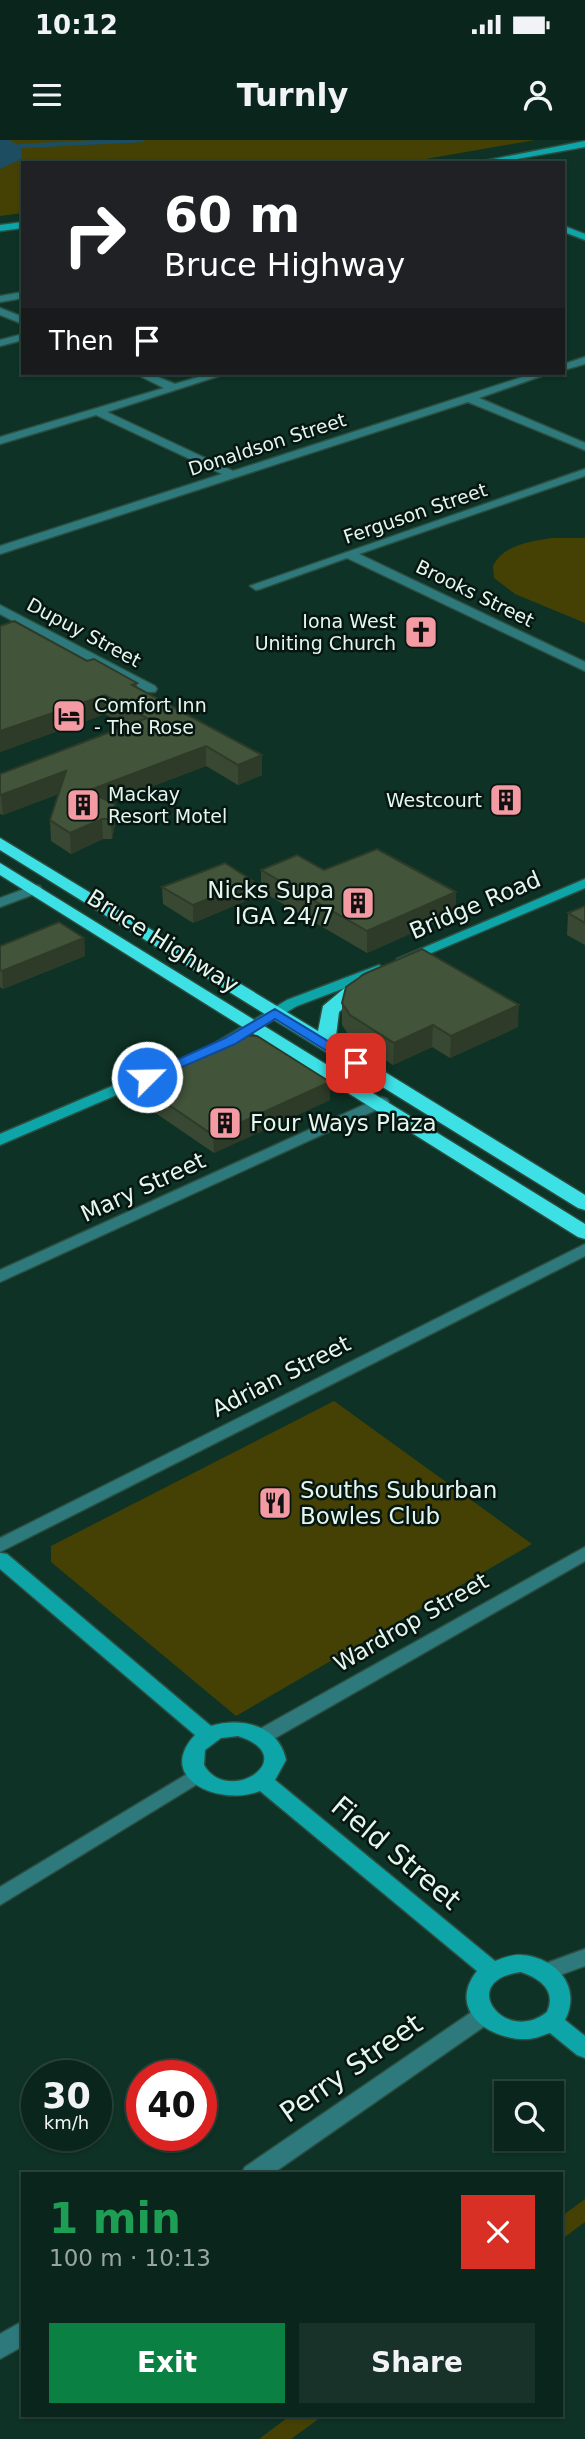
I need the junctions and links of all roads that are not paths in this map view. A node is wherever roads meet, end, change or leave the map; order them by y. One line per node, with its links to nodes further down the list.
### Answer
1 (585, 144): 2 (street)
2 (488, 161)
3 (21, 225): 4 (street)
4 (0, 228)
5 (565, 229): 6 (street)
6 (585, 237)
7 (21, 296): 8 (street)
8 (0, 299)
9 (0, 311): 10 (street)
10 (21, 320)
11 (21, 338): 12 (street)
12 (0, 343)
13 (585, 360): 14 (street)
14 (565, 367)
15 (144, 375): 18 (street)
16 (216, 375): 18 (street)
17 (538, 375): 19 (street, Donaldson Street)
18 (174, 388): 20 (street)
19 (467, 397): 22 (street); 24 (street, Donaldson Street)
20 (97, 412): 21 (street); 24 (street)
21 (0, 441)
22 (585, 447)
23 (585, 472): 26 (street, Ferguson Street)
24 (231, 474): 25 (street, Donaldson Street)
25 (0, 550)
26 (348, 554): 27 (street, Ferguson Street); 29 (street, Brooks Street)
27 (256, 586)
28 (0, 609): 30 (street, Dupuy Street)
29 (585, 667)
30 (150, 689)
31 (0, 843): 37 (highway, Bruce Highway)
32 (0, 868): 34 (highway, Bruce Highway)
33 (585, 883): 36 (street, Bridge Road)
34 (35, 889): 35 (street); 38 (highway, Bruce Highway)
35 (0, 903)
36 (371, 973): 37 (street, Bridge Road); 40 (highway)
37 (275, 1013): 38 (street, Bridge Road); 40 (highway, Bruce Highway)
38 (254, 1027): 39 (street, Bridge Road); 42 (highway, Bruce Highway)
39 (208, 1050)
40 (334, 1050): 44 (highway, Bruce Highway)
41 (171, 1066): 43 (street)
42 (381, 1102): 45 (highway, Bruce Highway); 47 (street, Mary Street)
43 (0, 1140)
44 (585, 1203)
45 (585, 1233)
46 (585, 1249): 48 (street, Adrian Street)
47 (0, 1277)
48 (0, 1546)
49 (585, 1553): 52 (street, Wardrop Street)
50 (0, 1559): 51 (street)
51 (208, 1735): 52 (street); 53 (street)
52 (263, 1736): 54 (street)
53 (197, 1775): 54 (street); 55 (street)
54 (263, 1782): 57 (street, Field Street)
55 (0, 1897)
56 (585, 1957): 58 (street)
57 (491, 1970): 58 (street); 59 (street)
58 (549, 1971): 60 (street)
59 (484, 2015): 60 (street); 62 (street, Perry Street)
60 (552, 2022): 61 (street)
61 (585, 2049)
62 (256, 2172)
63 (21, 2333): 64 (street)
64 (0, 2348)

